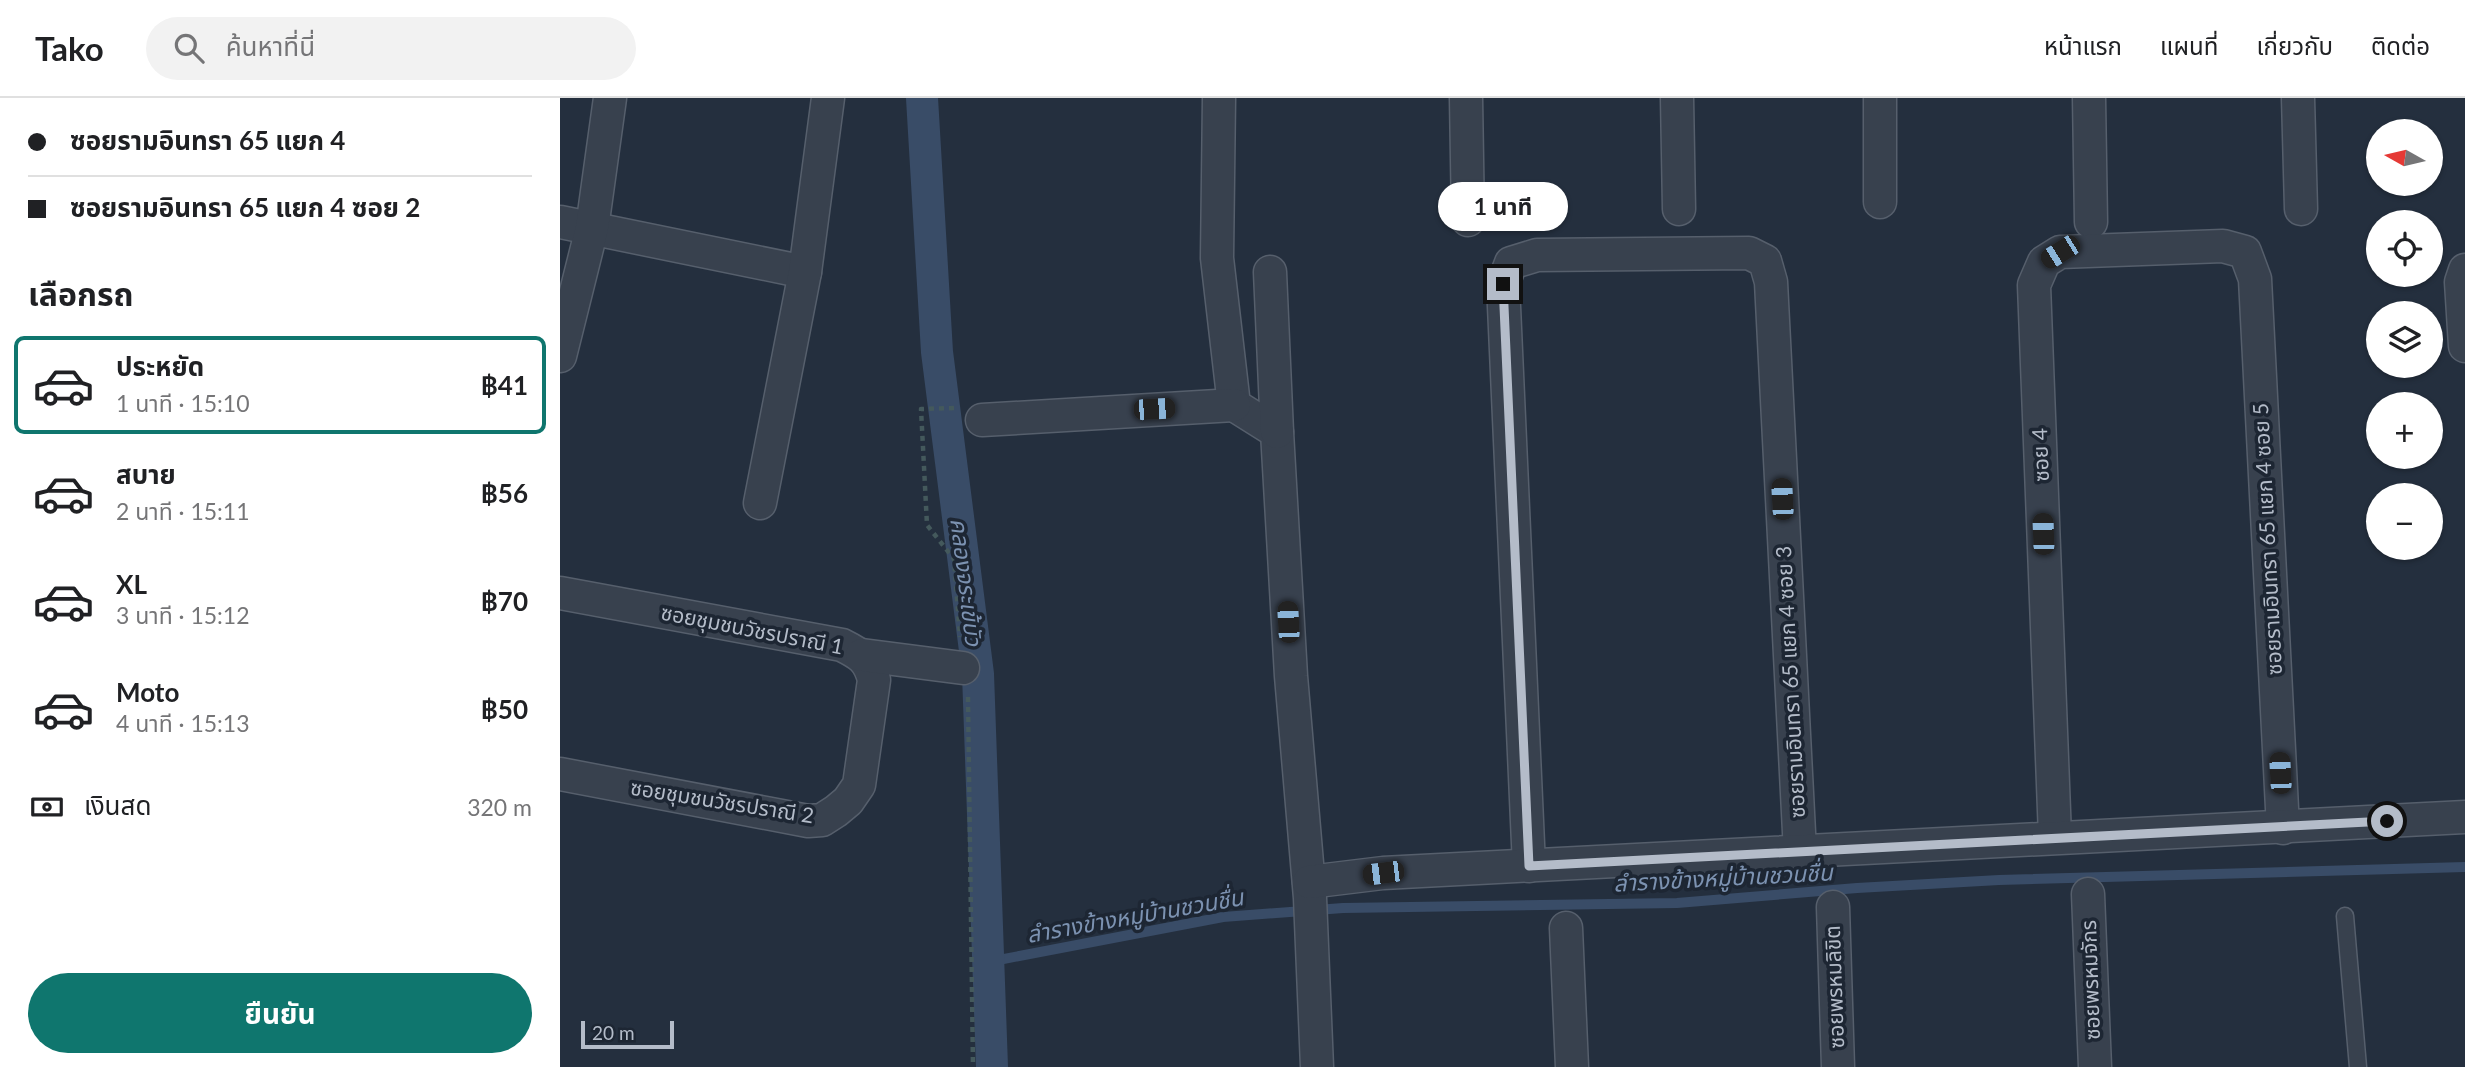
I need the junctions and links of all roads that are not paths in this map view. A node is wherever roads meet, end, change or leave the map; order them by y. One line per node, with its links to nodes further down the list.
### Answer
1 (610, 98): 15 (street)
2 (828, 98): 18 (street)
3 (1219, 98): 22 (street)
4 (1466, 98): 12 (street)
5 (1676, 98): 10 (street)
6 (1880, 98): 9 (street)
7 (2090, 98): 14 (street)
8 (2298, 98): 11 (street)
9 (1880, 202)
10 (1679, 209)
11 (2301, 209)
12 (1468, 220)
13 (560, 222): 15 (street)
14 (2091, 222)
15 (592, 228): 18 (street); 21 (street)
16 (2245, 252): 32 (street, ซอยรามอินทรา 65 แยก 4 ซอย 5); 33 (street, ซอย 4)
17 (2465, 270): 20 (street)
18 (805, 272): 25 (street)
19 (1270, 272): 24 (street)
20 (2465, 346)
21 (560, 356)
22 (1234, 404): 23 (street); 24 (street)
23 (972, 414)
24 (1277, 432): 36 (street)
25 (760, 503)
26 (560, 593): 27 (street, ซอยชุมชนวัชรปราณี 1)
27 (862, 655): 28 (street); 29 (street, ซอยชุมชนวัชรปราณี 1)
28 (963, 668)
29 (866, 732): 30 (street, ซอยชุมชนวัชรปราณี 2)
30 (560, 774)
31 (2465, 817): 32 (street)
32 (2283, 828): 33 (street)
33 (2055, 838): 34 (street)
34 (1800, 852): 35 (street); 35 (street, ซอยรามอินทรา 65 แยก 4 ซอย 3)
35 (1529, 866): 36 (street)
36 (1310, 890): 41 (street)
37 (2088, 894): 44 (street, ซอยพรหมจักร)
38 (1833, 907): 43 (street, ซอยพรหมลิขิต)
39 (2345, 916): 45 (lane)
40 (1566, 928): 42 (street)
41 (1317, 1067)
42 (1572, 1067)
43 (1838, 1067)
44 (2095, 1067)
45 (2358, 1067)

